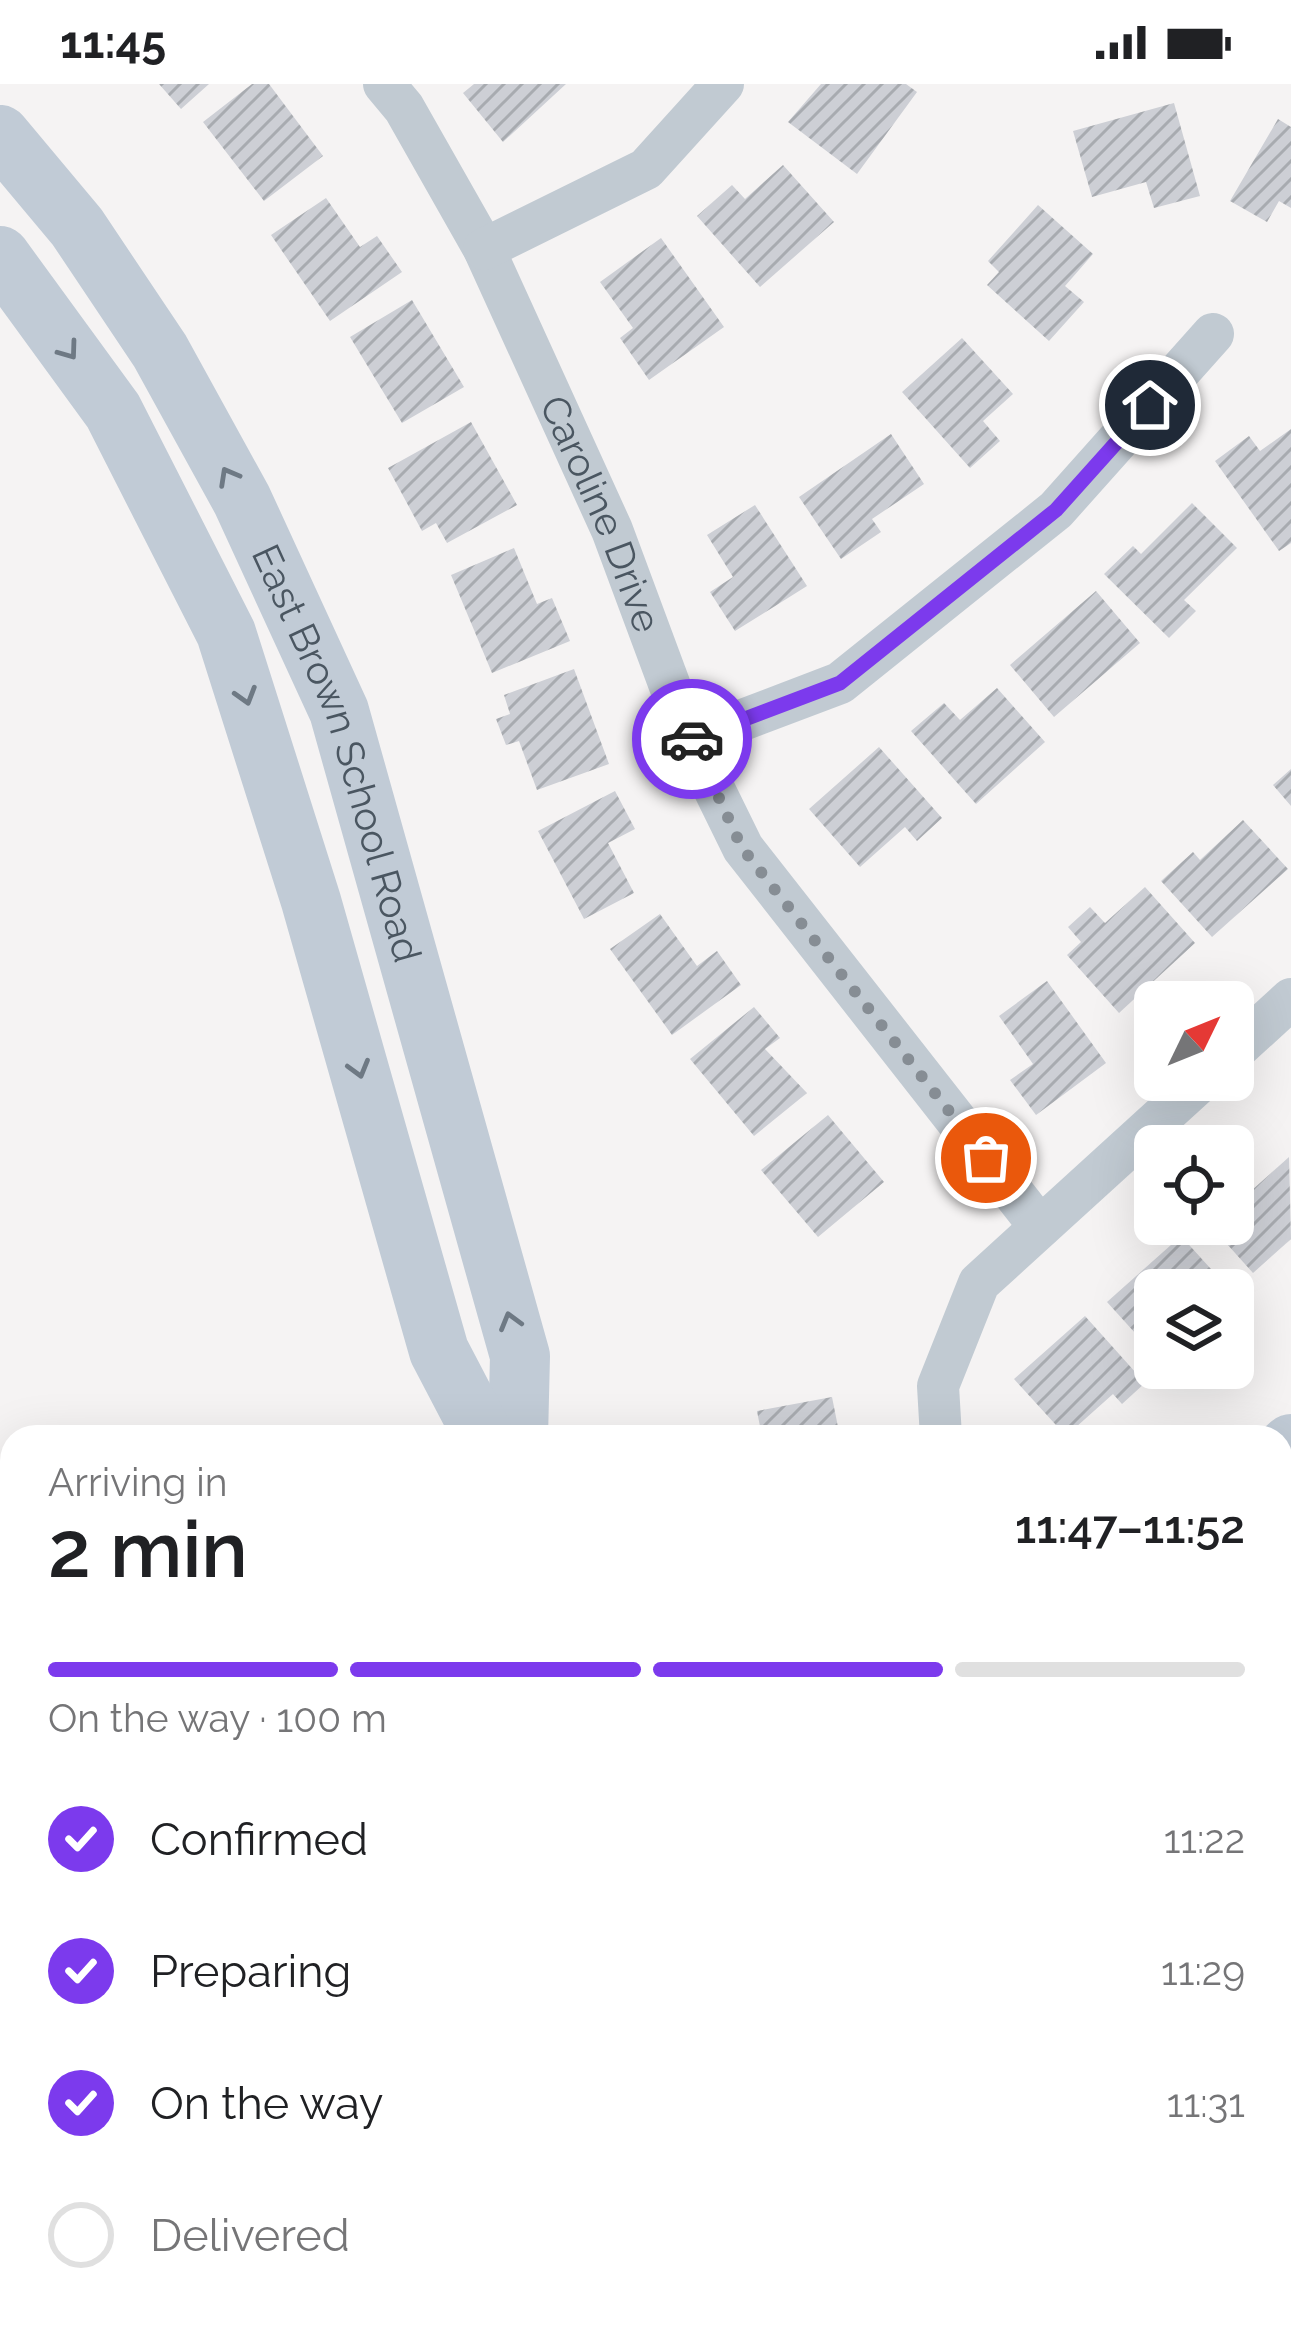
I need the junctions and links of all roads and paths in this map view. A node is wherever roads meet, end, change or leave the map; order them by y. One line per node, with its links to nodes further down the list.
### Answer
1 (384, 84): 4 (street, Caroline Drive)
2 (723, 84): 4 (street)
3 (0, 135): 13 (main road, East Brown School Road, one-way to 3)
4 (484, 248): 7 (street, Caroline Drive)
5 (0, 256): 12 (main road, East Brown School Road, one-way to 12)
6 (1214, 334): 7 (street)
7 (689, 740): 11 (street, Caroline Drive)
8 (1291, 999): 9 (street)
9 (1254, 1033)
10 (1179, 1101): 11 (street)
11 (1040, 1227): 14 (street)
12 (478, 1425)
13 (518, 1425)
14 (940, 1425)

